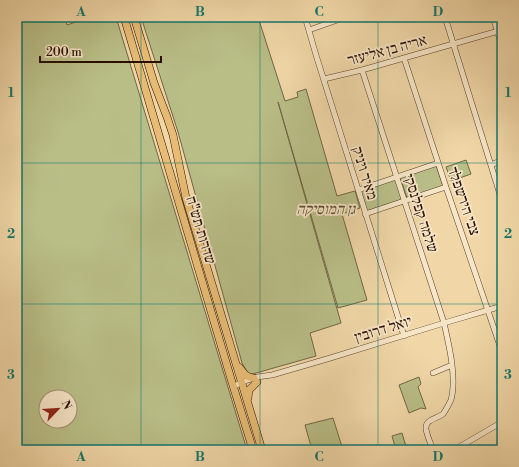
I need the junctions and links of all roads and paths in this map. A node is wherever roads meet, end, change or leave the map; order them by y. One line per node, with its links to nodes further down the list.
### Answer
1 (124, 17): 33 (main road, שדרות תש"ח)
2 (134, 17): 28 (main road, שדרות תש"ח)
3 (305, 17): 7 (street, מאיר ויניק)
4 (346, 17): 7 (street)
5 (445, 17): 9 (street)
6 (493, 17): 8 (street)
7 (309, 30): 13 (street, מאיר ויניק)
8 (500, 30): 9 (street, אריה בן אליעזר); 10 (street)
9 (453, 44): 11 (street, אריה בן אליעזר); 16 (street)
10 (502, 46)
11 (404, 58): 12 (street, אריה בן אליעזר); 15 (street, צבי הירשפלד)
12 (362, 70): 13 (street, אריה בן אליעזר); 17 (street, שלמה קפלנסקי)
13 (324, 79): 19 (street, מאיר ויניק)
14 (502, 160): 16 (street)
15 (438, 162): 17 (street); 18 (street, צבי הירשפלד)
16 (491, 165): 21 (street)
17 (397, 176): 19 (street); 20 (street, שלמה קפלנסקי)
18 (446, 188): 20 (street); 24 (street, צבי הירשפלד)
19 (358, 190): 22 (street, מאיר ויניק)
20 (405, 201): 22 (street); 25 (street, שלמה קפלנסקי)
21 (502, 201)
22 (365, 214): 26 (street, מאיר ויניק)
23 (502, 306): 24 (street, יואל דרובין)
24 (488, 310): 25 (street, יואל דרובין); 27 (street, צבי הירשפלד)
25 (444, 323): 26 (street, יואל דרובין); 29 (street, שלמה קפלנסקי)
26 (404, 336): 31 (street, יואל דרובין)
27 (502, 352)
28 (235, 362): 31 (main road); 32 (main road, שדרות תש"ח)
29 (452, 366): 30 (street); 38 (street, שלמה קפלנסקי)
30 (433, 373)
31 (255, 380): 32 (street, יואל דרובין); 34 (main road)
32 (242, 384): 33 (street, יואל דרובין); 34 (main road, שדרות תש"ח)
33 (234, 387): 36 (main road, שדרות תש"ח)
34 (248, 404): 37 (main road, שדרות תש"ח)
35 (502, 422): 39 (street)
36 (254, 450)
37 (262, 450)
38 (433, 450)
39 (454, 450)

